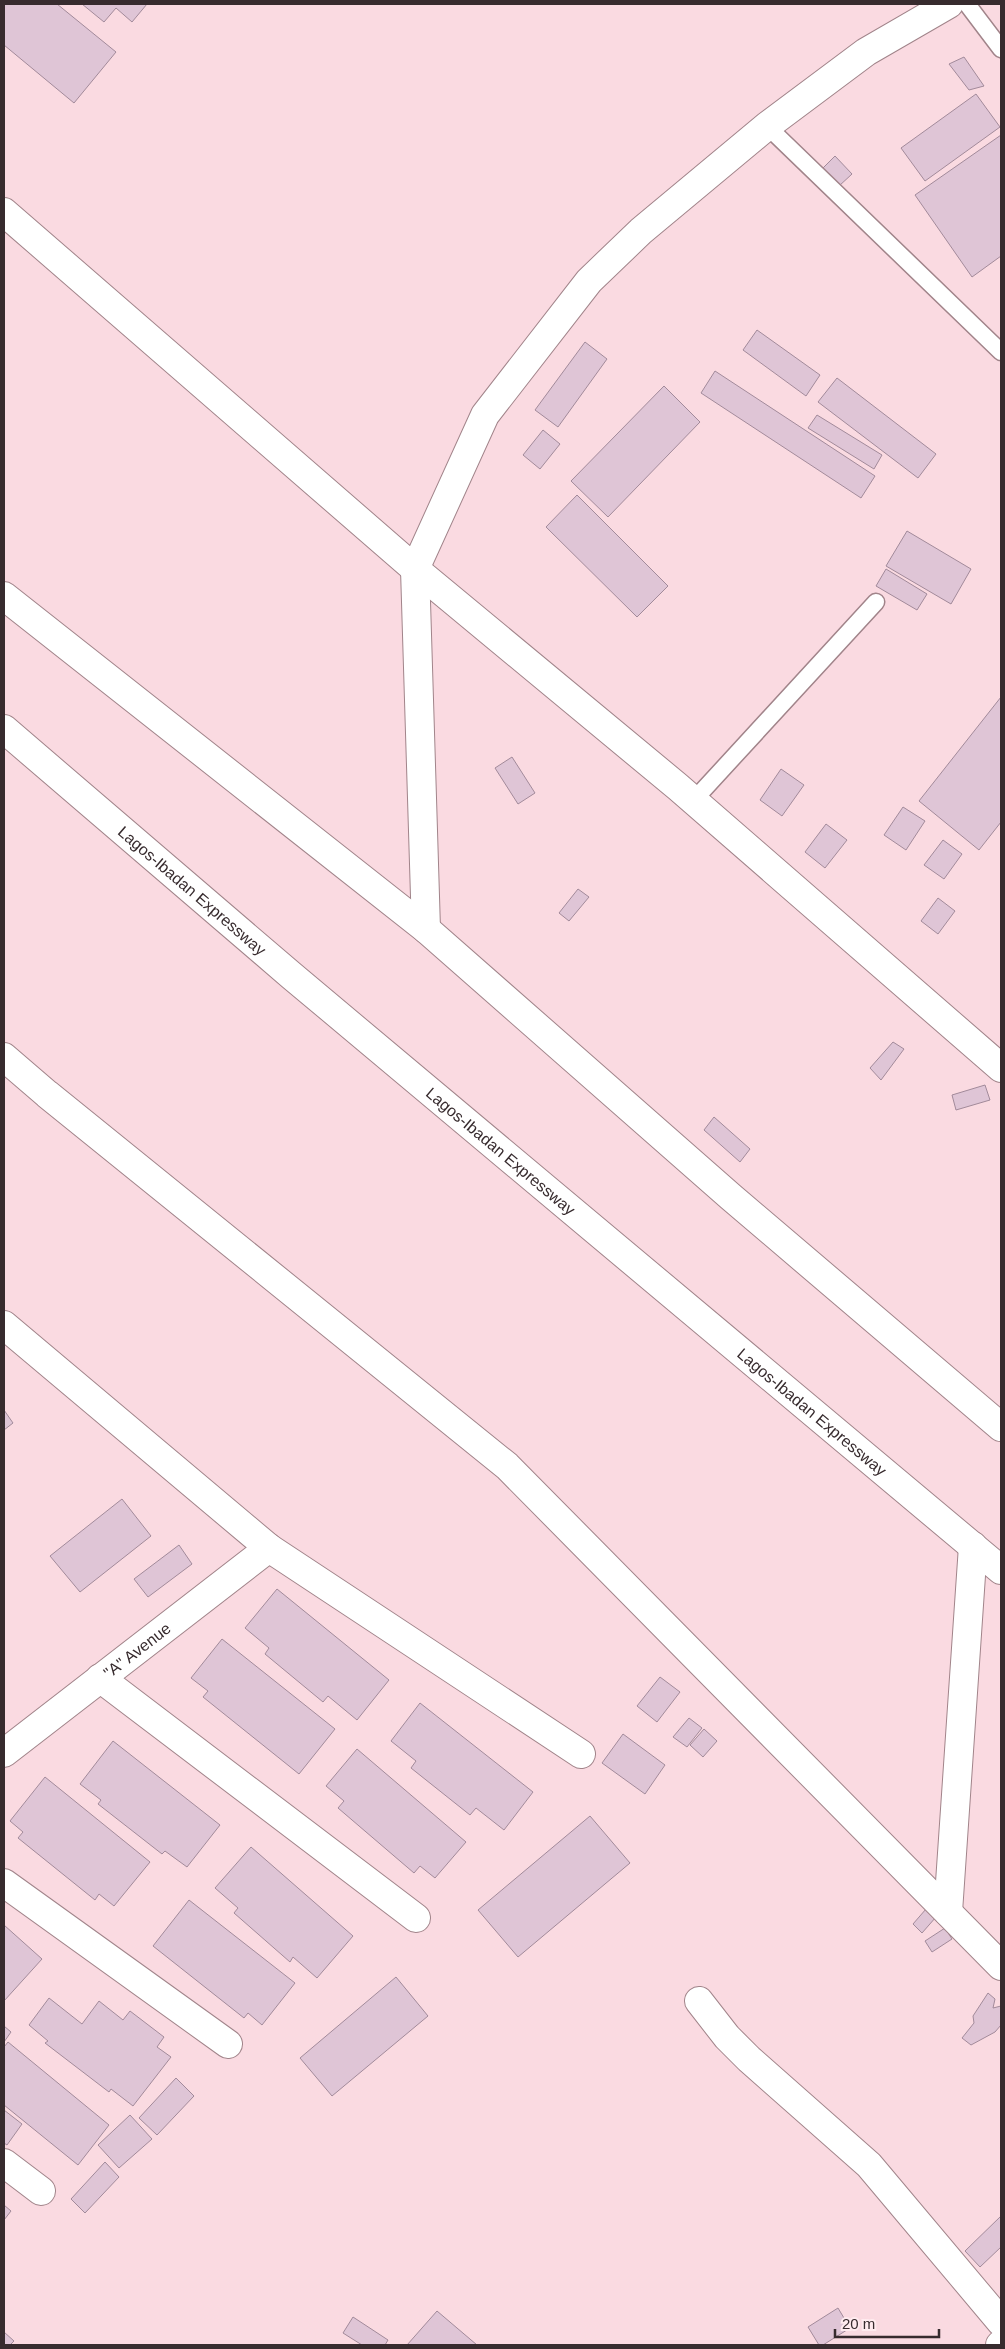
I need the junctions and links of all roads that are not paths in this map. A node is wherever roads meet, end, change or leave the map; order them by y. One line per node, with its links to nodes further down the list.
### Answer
1 (948, 4): 4 (main road)
2 (967, 4): 3 (lane)
3 (1001, 48)
4 (767, 126): 6 (lane); 7 (main road)
5 (4, 212): 7 (main road)
6 (1001, 352)
7 (415, 569): 11 (main road); 12 (main road)
8 (4, 596): 12 (main road)
9 (876, 602): 11 (lane)
10 (4, 729): 17 (main road, Lagos-Ibadan Expressway)
11 (694, 800): 14 (main road)
12 (426, 929): 16 (main road)
13 (4, 1056): 24 (main road)
14 (1001, 1068)
15 (4, 1325): 18 (main road)
16 (1001, 1427)
17 (973, 1546): 19 (main road, Lagos-Ibadan Expressway); 24 (main road)
18 (269, 1548): 20 (main road, "A" Avenue); 22 (main road)
19 (1001, 1570)
20 (100, 1678): 21 (main road, "A" Avenue); 25 (main road)
21 (4, 1753)
22 (582, 1754)
23 (4, 1883): 28 (main road)
24 (948, 1912): 26 (main road)
25 (416, 1918)
26 (1001, 1966)
27 (699, 2001): 31 (main road)
28 (228, 2044)
29 (4, 2163): 30 (main road)
30 (41, 2191)
31 (1001, 2322)

